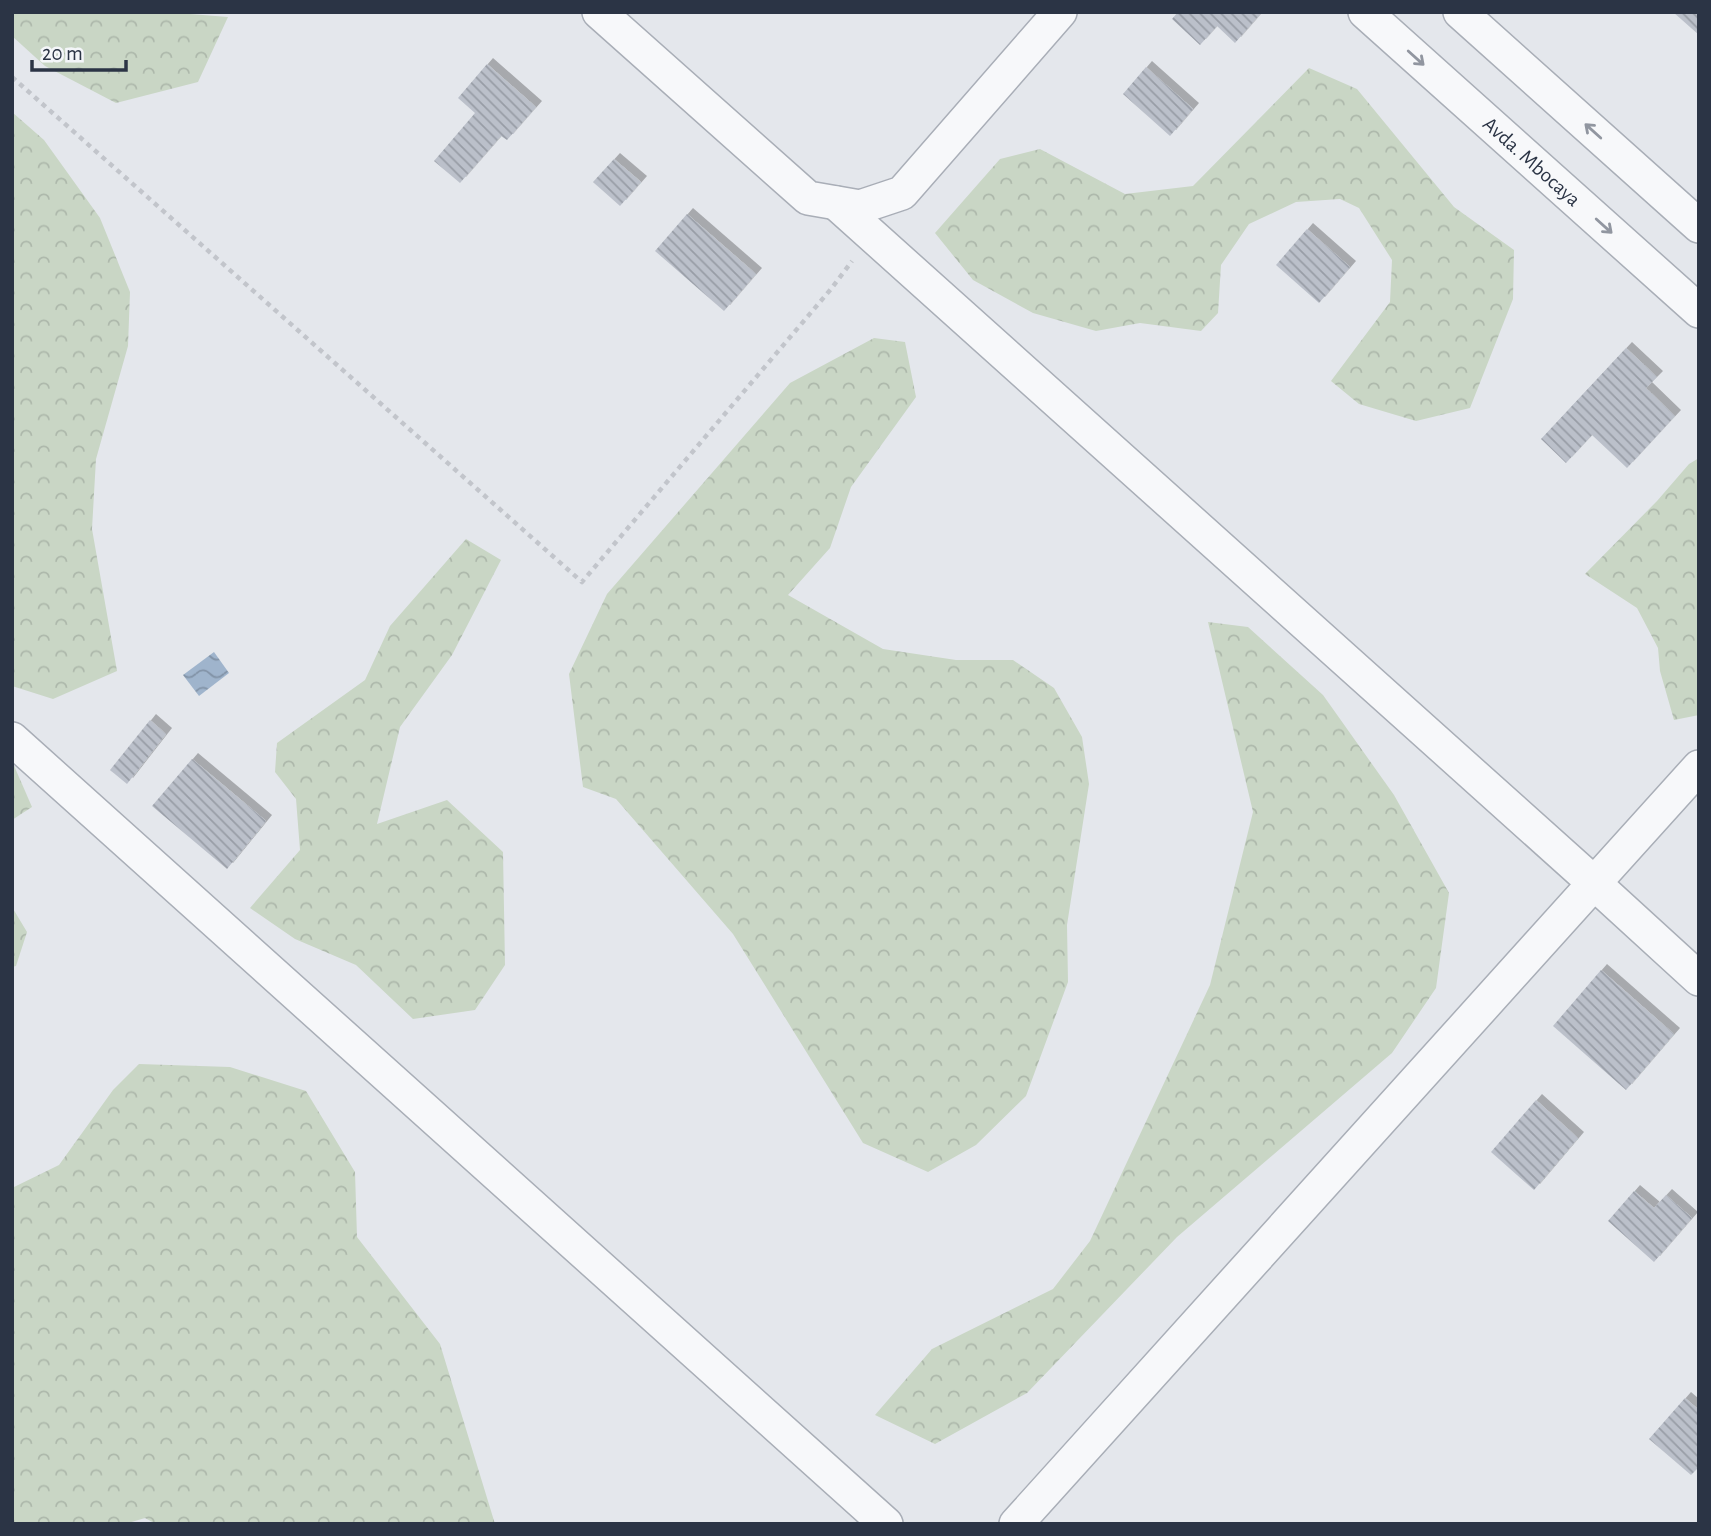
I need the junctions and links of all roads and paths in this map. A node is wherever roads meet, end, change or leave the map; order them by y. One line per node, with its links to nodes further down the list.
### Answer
1 (599, 12): 6 (street)
2 (1060, 12): 6 (street)
3 (1365, 12): 9 (street, Avda. Mbocaya, one-way to 9)
4 (1460, 12): 7 (street, one-way to 4)
5 (12, 77): 8 (path)
6 (836, 204): 8 (street)
7 (1699, 226)
8 (872, 235): 12 (street)
9 (1699, 311)
10 (12, 739): 14 (street)
11 (1699, 767): 12 (street)
12 (1594, 883): 13 (street); 15 (street)
13 (1699, 979)
14 (886, 1524)
15 (1016, 1524)

